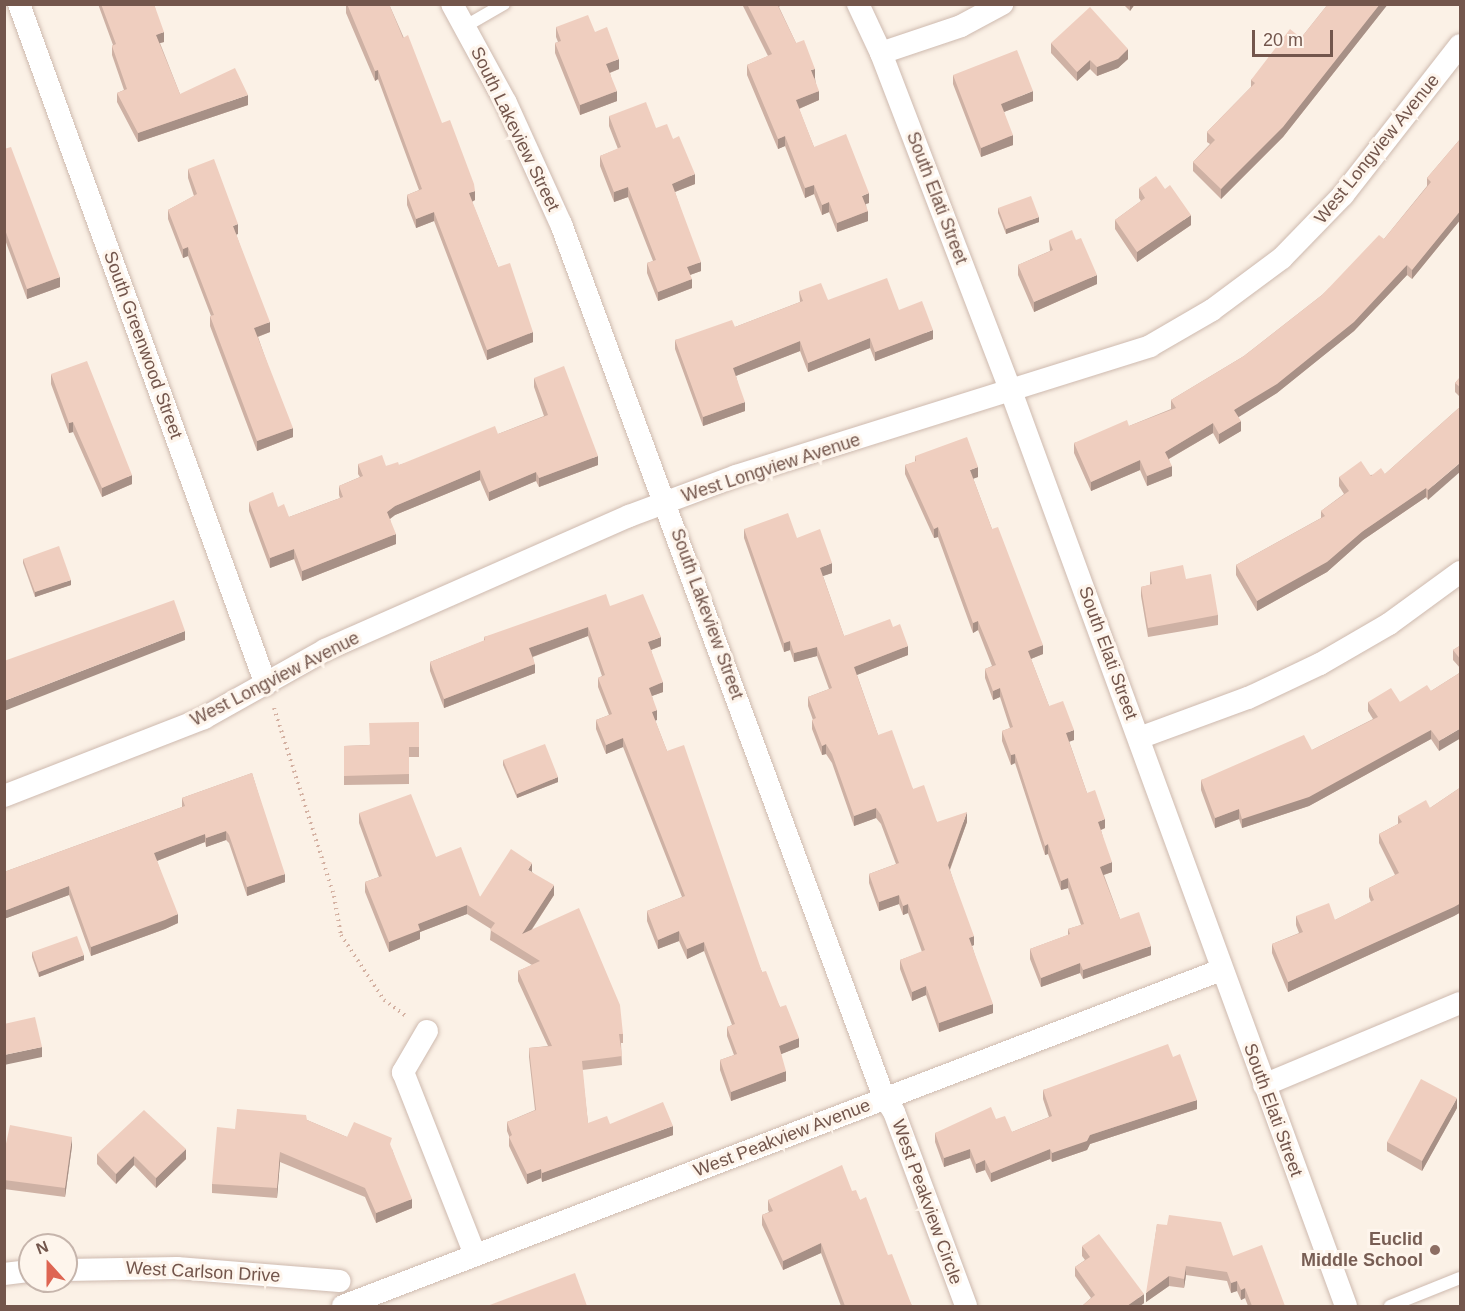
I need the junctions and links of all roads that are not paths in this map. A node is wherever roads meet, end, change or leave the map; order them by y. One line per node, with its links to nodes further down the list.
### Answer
1 (19, 4): 12 (street, South Greenwood Street)
2 (452, 4): 6 (street, South Lakeview Street)
3 (504, 4): 6 (lane)
4 (858, 4): 8 (street, South Elati Street)
5 (1002, 4): 8 (street)
6 (464, 27): 10 (street, South Lakeview Street)
7 (1461, 45): 9 (street, West Longview Avenue)
8 (881, 53): 9 (street, South Elati Street)
9 (1011, 392): 10 (street, West Longview Avenue); 13 (street, South Elati Street)
10 (666, 503): 12 (street, West Longview Avenue); 19 (street, South Lakeview Street)
11 (1461, 572): 13 (street)
12 (266, 685): 14 (street, West Longview Avenue)
13 (1139, 738): 15 (street, South Elati Street)
14 (4, 796)
15 (1221, 970): 18 (street, South Elati Street); 19 (street, West Peakview Avenue)
16 (1461, 1003): 18 (street)
17 (427, 1031): 20 (street)
18 (1264, 1085): 27 (street, South Elati Street)
19 (886, 1098): 20 (street, West Peakview Avenue); 26 (street, West Peakview Circle)
20 (475, 1255): 25 (street, West Peakview Avenue)
21 (78, 1270): 23 (street, West Carlson Drive)
22 (1461, 1278): 24 (lane)
23 (339, 1281)
24 (1429, 1293): 28 (lane); 29 (lane)
25 (343, 1306)
26 (966, 1306)
27 (1346, 1306)
28 (1390, 1306)
29 (1434, 1306)

